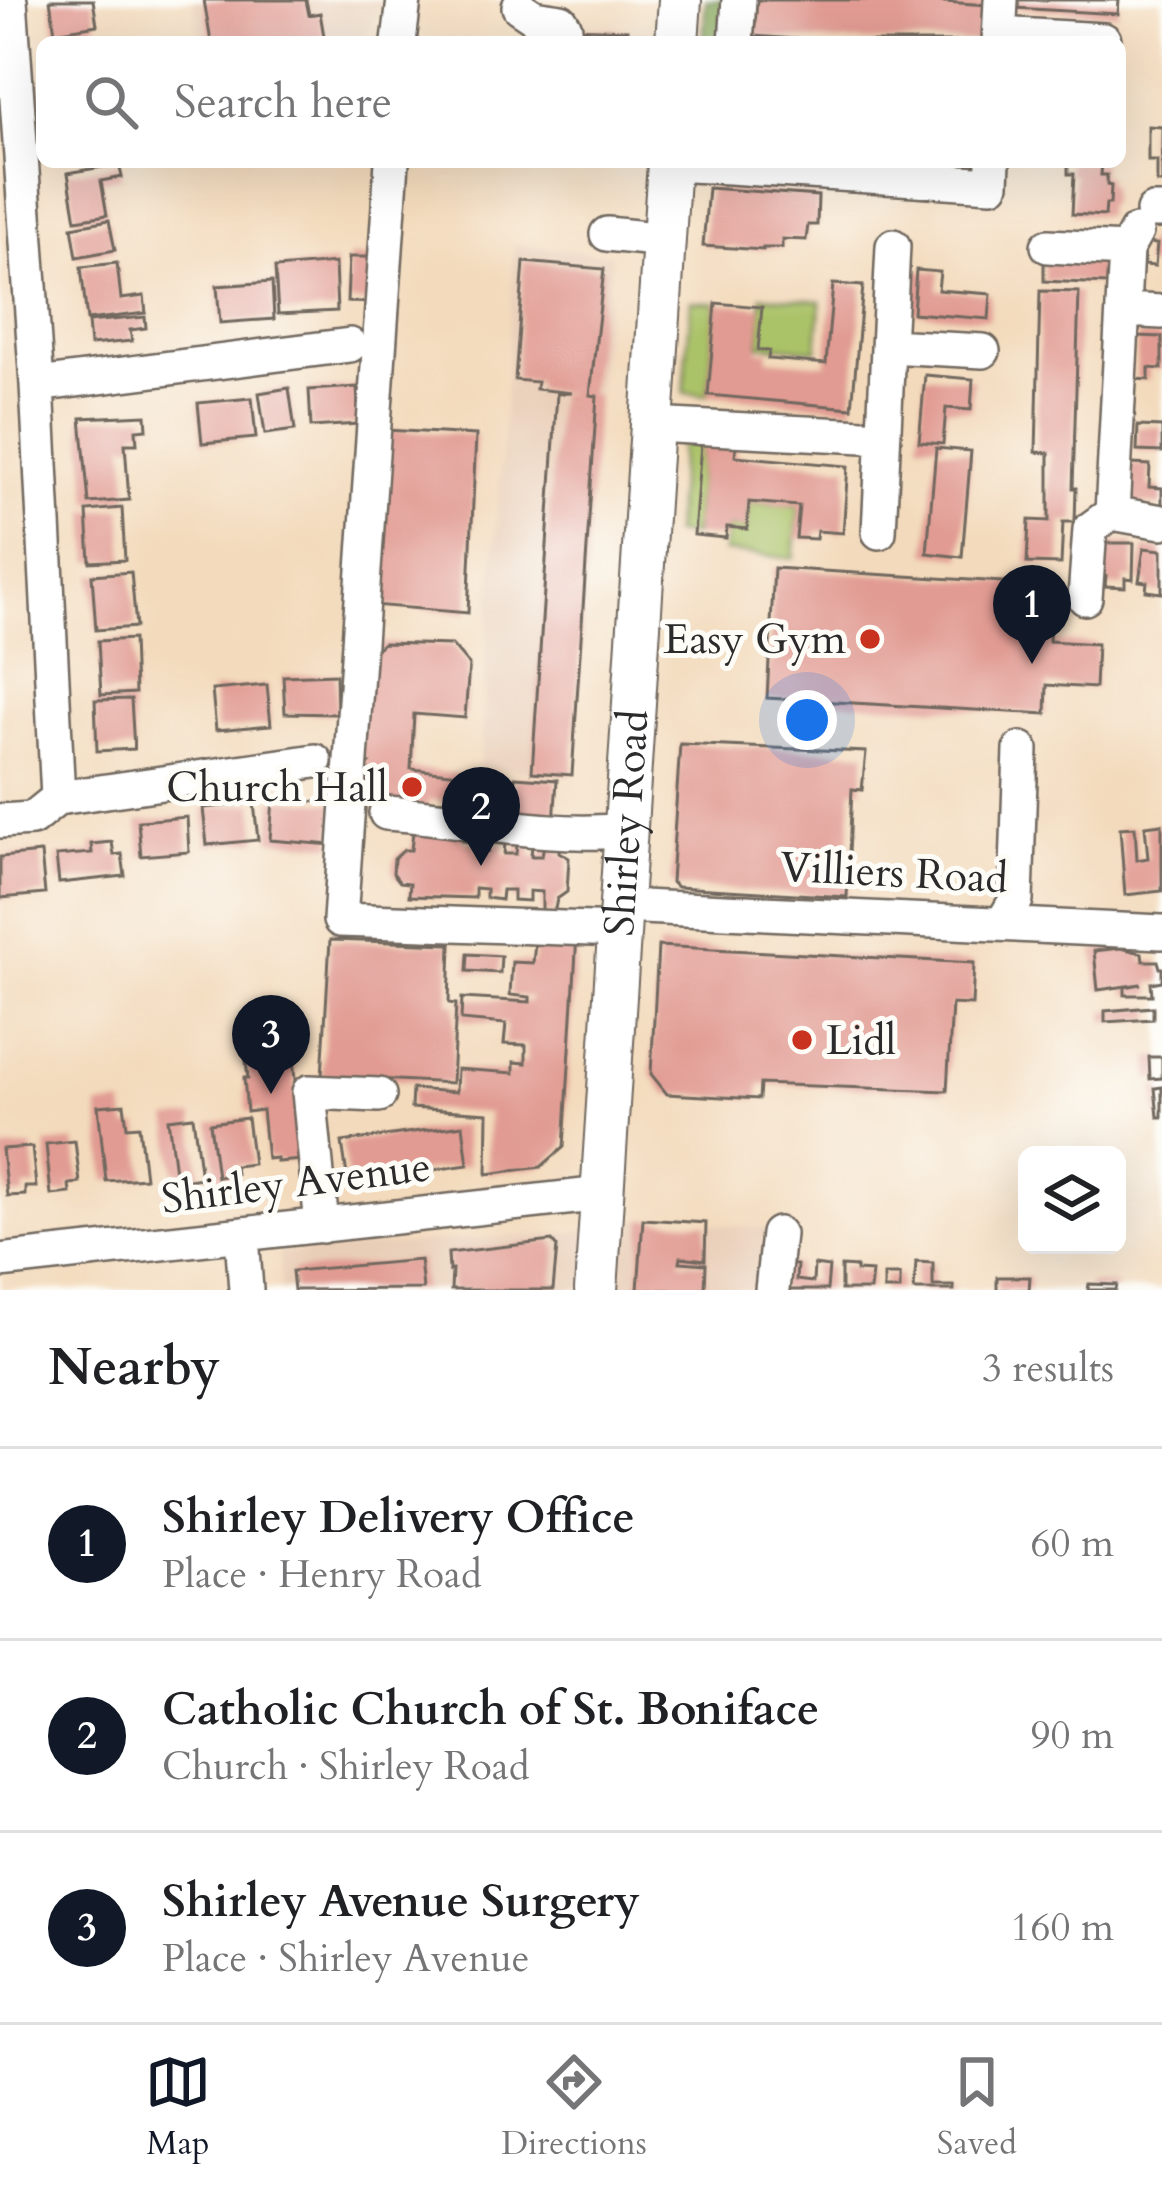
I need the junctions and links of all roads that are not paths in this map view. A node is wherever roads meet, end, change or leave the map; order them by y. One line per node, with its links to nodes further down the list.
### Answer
1 (10, 0): 26 (street)
2 (404, 0): 7 (street)
3 (680, 0): 9 (main road)
4 (739, 0): 10 (street)
5 (1001, 0): 11 (street)
6 (519, 7): 8 (street)
7 (400, 36)
8 (564, 36)
9 (677, 36)
10 (736, 36)
11 (999, 36)
12 (392, 168): 38 (street, Villiers Road)
13 (669, 168): 18 (main road, Shirley Road)
14 (771, 168): 15 (street)
15 (993, 168)
16 (1144, 226): 20 (street); 21 (street)
17 (607, 234): 18 (street)
18 (664, 240): 27 (main road, Shirley Road)
19 (893, 246): 24 (street)
20 (1048, 246)
21 (1124, 310): 22 (street); 29 (street)
22 (1162, 311)
23 (350, 345): 26 (street)
24 (888, 346): 25 (street); 28 (street)
25 (982, 351)
26 (37, 385): 35 (street)
27 (652, 425): 28 (street); 37 (main road, Shirley Road)
28 (884, 436): 31 (street)
29 (1112, 513): 30 (street); 32 (street)
30 (1162, 522)
31 (879, 532)
32 (1084, 598)
33 (1022, 749): 39 (street)
34 (315, 761): 35 (street)
35 (30, 812)
36 (386, 813): 37 (street)
37 (626, 830): 38 (main road, Shirley Road)
38 (620, 918): 39 (street, Villiers Road); 42 (main road, Shirley Road)
39 (1002, 924): 40 (street, Villiers Road)
40 (1162, 932)
41 (380, 1095): 43 (street)
42 (602, 1194): 43 (street, Shirley Avenue); 48 (main road, Shirley Road)
43 (322, 1226): 45 (street, Shirley Avenue)
44 (778, 1234): 49 (street)
45 (242, 1236): 46 (street, Shirley Avenue); 47 (street)
46 (0, 1261)
47 (246, 1290)
48 (596, 1290)
49 (772, 1290)

